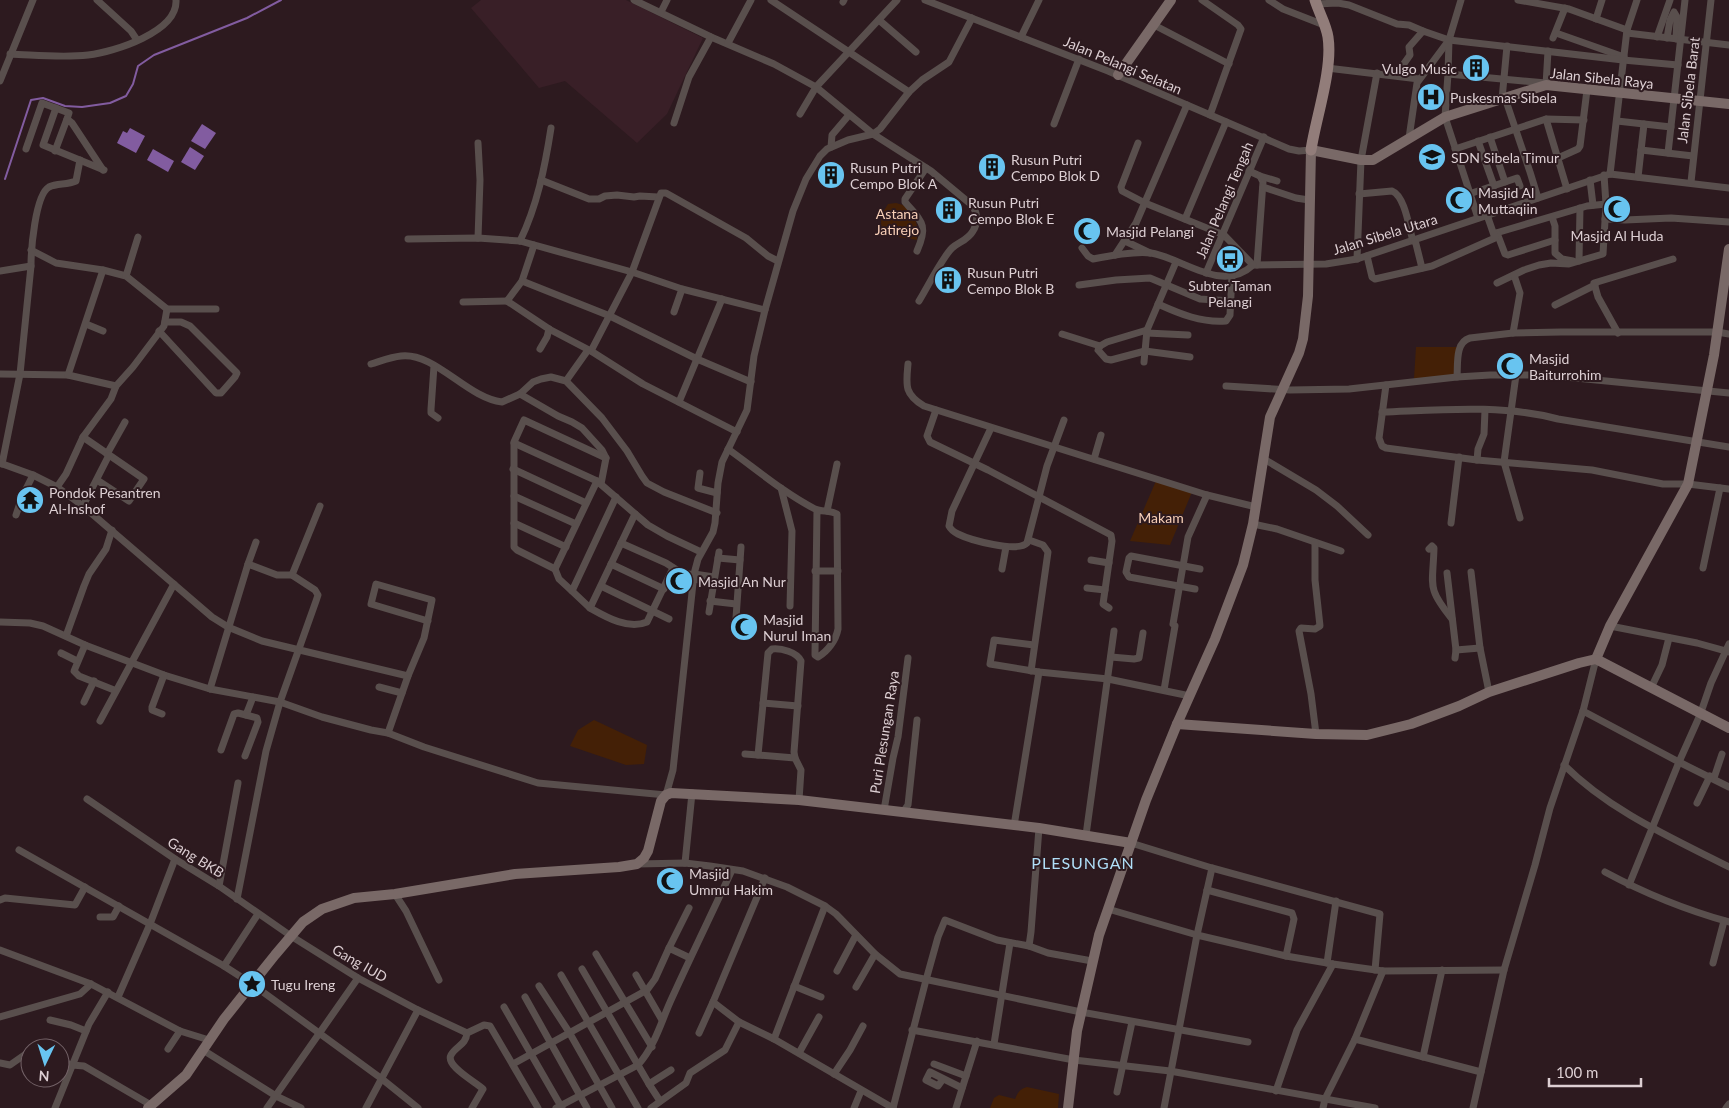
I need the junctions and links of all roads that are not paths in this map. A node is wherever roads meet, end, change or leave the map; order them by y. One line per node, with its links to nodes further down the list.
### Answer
1 (33, 0): 45 (street)
2 (97, 0): 36 (street)
3 (176, 0): 36 (street)
4 (634, 0): 23 (street)
5 (667, 0): 23 (street)
6 (751, 0): 38 (street)
7 (771, 0): 43 (street)
8 (897, 0): 26 (street)
9 (925, 0): 24 (street, Jalan Pelangi Selatan)
10 (1039, 0): 32 (street)
11 (1171, 0): 27 (street)
12 (1202, 0): 48 (street)
13 (1269, 0): 28 (street)
14 (1461, 0): 37 (street)
15 (1518, 0): 22 (street)
16 (1602, 0): 25 (street)
17 (1638, 0): 30 (street)
18 (1670, 0): 33 (street)
19 (1685, 0): 35 (street)
20 (1711, 0): 39 (street, Jalan Sibela Barat)
21 (1316, 2): 28 (main road); 29 (street)
22 (1565, 8): 25 (street); 47 (street)
23 (661, 12): 31 (street)
24 (972, 18): 32 (street, Jalan Pelangi Selatan); 61 (street)
25 (1596, 19): 30 (street)
26 (879, 20): 43 (street); 44 (street)
27 (1154, 25): 48 (street); 53 (street)
28 (1324, 25): 50 (main road)
29 (1423, 31): 37 (street); 54 (street)
30 (1627, 32): 33 (street); 47 (street)
31 (711, 37): 38 (street); 78 (street)
32 (1021, 37): 46 (street, Jalan Pelangi Selatan)
33 (1657, 37): 34 (street)
34 (1667, 38): 35 (street); 35 (street)
35 (1678, 39): 39 (street); 49 (street)
36 (137, 40): 45 (street)
37 (1449, 40): 41 (street); 52 (street); 57 (street)
38 (728, 43): 59 (street)
39 (1706, 43): 40 (street); 65 (street, Jalan Sibela Barat)
40 (1729, 45)
41 (1507, 46): 42 (street); 56 (street)
42 (1548, 51): 47 (street); 58 (street)
43 (848, 52): 59 (street); 61 (street)
44 (916, 52)
45 (10, 54): 55 (street)
46 (1079, 59): 53 (street, Jalan Pelangi Selatan); 79 (street)
47 (1623, 59): 49 (street); 62 (street)
48 (1229, 64): 71 (street)
49 (1678, 65): 64 (street)
50 (1327, 68): 51 (street); 94 (main road)
51 (1377, 73): 54 (street); 101 (street)
52 (1448, 74): 56 (street); 72 (street)
53 (1118, 75): 67 (street, Jalan Pelangi Selatan)
54 (1400, 75): 57 (street)
55 (0, 78)
56 (1504, 78): 58 (street); 63 (street)
57 (1419, 79): 87 (street)
58 (1546, 84): 60 (street, Jalan Sibela Raya); 63 (street, Jalan Sibela Raya)
59 (816, 87): 69 (street); 70 (street)
60 (1588, 90): 62 (street, Jalan Sibela Raya); 75 (street)
61 (909, 92): 84 (street)
62 (1620, 93): 64 (street, Jalan Sibela Raya); 76 (street)
63 (1503, 99): 72 (street, Jalan Sibela Raya); 83 (street)
64 (1674, 99): 65 (street, Jalan Sibela Raya); 81 (street)
65 (1700, 101): 66 (street, Jalan Sibela Raya); 98 (street, Jalan Sibela Barat)
66 (1729, 104)
67 (1187, 105): 71 (street, Jalan Pelangi Selatan); 122 (street)
68 (56, 108): 74 (street); 93 (street); 96 (street)
69 (800, 114)
70 (848, 115): 84 (street); 91 (street)
71 (1210, 115): 77 (street, Jalan Pelangi Selatan)
72 (1445, 117): 87 (street, Jalan Sibela Raya); 92 (street)
73 (1546, 119): 75 (street); 83 (street); 99 (street)
74 (67, 120): 96 (street); 100 (street)
75 (1584, 120): 99 (street)
76 (1617, 121): 80 (street); 104 (street)
77 (1226, 122): 85 (street, Jalan Pelangi Selatan); 129 (street)
78 (674, 123)
79 (1054, 124)
80 (1644, 124): 81 (street); 95 (street)
81 (1671, 127): 97 (street)
82 (551, 128): 107 (street)
83 (1515, 129): 86 (street); 120 (street)
84 (873, 134): 91 (street); 102 (street)
85 (1264, 137): 94 (street, Jalan Pelangi Selatan); 103 (street, Jalan Pelangi Tengah)
86 (1490, 137): 88 (street); 110 (street)
87 (1409, 138): 101 (street, Jalan Sibela Raya)
88 (1478, 141): 92 (street); 112 (street)
89 (1138, 142): 122 (street)
90 (478, 143): 135 (street)
91 (831, 147): 151 (street)
92 (1455, 149): 118 (street)
93 (26, 150)
94 (1310, 150): 101 (street, Jalan Sibela Raya); 121 (street)
95 (1641, 150): 97 (street); 106 (street)
96 (55, 151): 100 (street)
97 (1668, 153): 98 (street)
98 (1693, 156): 111 (street, Jalan Sibela Barat)
99 (1558, 158): 116 (street)
100 (80, 160): 144 (street)
101 (1361, 160): 117 (street)
102 (926, 168): 145 (street); 173 (street)
103 (1250, 171): 105 (street); 133 (street, Jalan Pelangi Tengah)
104 (1607, 174): 106 (street, Jalan Sibela Utara); 108 (street, Jalan Sibela Utara); 123 (street)
105 (1260, 176): 109 (street); 114 (street)
106 (1638, 177): 111 (street, Jalan Sibela Utara)
107 (541, 180): 119 (street); 139 (street)
108 (1590, 180): 116 (street, Jalan Sibela Utara); 124 (street)
109 (1277, 181)
110 (1505, 182): 112 (street); 113 (street)
111 (1691, 182): 115 (street, Jalan Sibela Utara)
112 (1494, 186): 118 (street)
113 (1520, 186)
114 (1262, 187): 121 (street); 154 (street)
115 (1729, 188)
116 (1567, 189): 120 (street, Jalan Sibela Utara)
117 (1360, 194): 137 (street); 149 (street)
118 (1469, 194): 128 (street)
119 (658, 197): 151 (street); 160 (street)
120 (1538, 198): 126 (street, Jalan Sibela Utara)
121 (1309, 200): 155 (street)
122 (1145, 203): 129 (street); 140 (street)
123 (1606, 204): 124 (street); 130 (street)
124 (1593, 205): 125 (street)
125 (1580, 208): 127 (street); 152 (street)
126 (1488, 215): 128 (street, Jalan Sibela Utara); 132 (street); 157 (street)
127 (1552, 217): 132 (street); 138 (street)
128 (1478, 218): 137 (street, Jalan Sibela Utara)
129 (1184, 219): 133 (street)
130 (1605, 219): 131 (street); 152 (street)
131 (1729, 222)
132 (1496, 233): 138 (street)
133 (1224, 235): 154 (street); 161 (street, Jalan Pelangi Tengah)
134 (138, 237): 164 (street)
135 (478, 238): 136 (street); 139 (street)
136 (408, 239)
137 (1414, 240): 148 (street, Jalan Sibela Utara); 157 (street)
138 (1555, 240): 152 (street)
139 (520, 241): 141 (street)
140 (1125, 241): 146 (street); 147 (street)
141 (534, 245): 160 (street); 165 (street)
142 (1082, 248): 147 (street)
143 (1729, 249): 189 (street)
144 (31, 250): 156 (street); 158 (street)
145 (917, 251)
146 (1151, 253): 147 (street); 153 (street)
147 (1115, 255)
148 (1367, 256): 149 (street, Jalan Sibela Utara); 157 (street)
149 (1357, 259): 155 (street, Jalan Sibela Utara)
150 (1673, 259): 169 (street)
151 (778, 261): 180 (street)
152 (1578, 261): 163 (street)
153 (1176, 262): 161 (street); 168 (street)
154 (1255, 265): 155 (street, Jalan Sibela Utara); 162 (street)
155 (1309, 265): 215 (street)
156 (31, 266): 159 (street); 206 (street)
157 (1422, 268)
158 (103, 270): 164 (street); 184 (street)
159 (0, 271)
160 (632, 272): 170 (street); 182 (street)
161 (1206, 273): 162 (street)
162 (1232, 275): 174 (street)
163 (1514, 275): 166 (street); 190 (street)
164 (126, 276): 178 (street)
165 (522, 281): 172 (street); 182 (street)
166 (1497, 283)
167 (1079, 285): 168 (street)
168 (1166, 285): 174 (street); 176 (street)
169 (1595, 285): 177 (street); 191 (street)
170 (682, 289): 171 (street); 181 (street)
171 (722, 299): 180 (street); 200 (street)
172 (507, 301): 175 (street); 185 (street)
173 (919, 301)
174 (1231, 301): 176 (street)
175 (463, 302)
176 (1158, 304): 188 (street)
177 (1555, 305)
178 (167, 309): 179 (street); 183 (street)
179 (216, 309)
180 (765, 310): 211 (street)
181 (674, 312)
182 (610, 316): 197 (street); 200 (street)
183 (165, 322): 187 (street); 187 (street)
184 (86, 324): 186 (street); 207 (street)
185 (549, 329): 196 (street); 197 (street)
186 (103, 331)
187 (160, 331): 213 (street)
188 (1147, 332): 194 (street); 195 (street); 198 (street)
189 (1718, 332): 191 (street); 193 (street); 216 (street)
190 (1513, 333): 191 (street); 209 (street)
191 (1618, 333)
192 (1062, 334): 195 (street)
193 (1729, 334)
194 (1188, 335)
195 (1100, 346): 198 (street)
196 (540, 349)
197 (589, 350): 210 (street); 219 (street)
198 (1145, 351): 199 (street); 201 (street)
199 (1190, 357)
200 (697, 359): 211 (street); 219 (street)
201 (1144, 362)
202 (371, 364): 204 (street)
203 (908, 364): 220 (street)
204 (434, 366): 218 (street); 224 (street)
205 (0, 374): 206 (street)
206 (20, 374): 207 (street); 243 (street)
207 (68, 375): 213 (street)
208 (1516, 375): 209 (street); 216 (street); 222 (street)
209 (1457, 377): 212 (street)
210 (566, 381): 218 (street); 267 (street)
211 (752, 382): 228 (street)
212 (1386, 385): 215 (street); 223 (street)
213 (116, 386): 230 (street)
214 (1226, 386): 215 (street)
215 (1282, 388): 240 (street)
216 (1707, 390): 217 (street); 231 (street)
217 (1729, 393)
218 (520, 394): 238 (street)
219 (679, 402): 228 (street)
220 (936, 410): 227 (street); 245 (street)
221 (1486, 410): 222 (street); 223 (street); 241 (street)
222 (1512, 411): 231 (street); 242 (street)
223 (1382, 412): 237 (street)
224 (438, 418)
225 (1064, 420): 233 (street)
226 (125, 422): 236 (street)
227 (991, 428): 233 (street); 245 (street)
228 (737, 432): 235 (street)
229 (1101, 435): 239 (street)
230 (83, 437): 236 (street); 252 (street)
231 (1696, 441): 234 (street); 251 (street)
232 (514, 443): 238 (street); 246 (street); 250 (street)
233 (1054, 446): 239 (street); 260 (street)
234 (1729, 447)
235 (728, 449): 253 (street); 256 (street)
236 (108, 454): 249 (street); 249 (street)
237 (1459, 457): 241 (street); 272 (street)
238 (606, 458): 250 (street)
239 (1094, 459): 257 (street)
240 (1264, 459): 264 (street); 276 (street)
241 (1477, 460): 242 (street)
242 (1504, 462): 251 (street); 270 (street)
243 (1, 463): 248 (street)
244 (838, 464): 266 (street)
245 (975, 464): 260 (street); 283 (street)
246 (514, 469): 258 (street); 261 (street)
247 (700, 473): 256 (street)
248 (32, 475): 252 (street); 269 (street)
249 (97, 480): 262 (street)
250 (599, 483): 259 (street); 261 (street)
251 (1688, 484): 254 (street); 325 (street)
252 (57, 487): 262 (street)
253 (781, 488): 265 (street); 315 (street)
254 (1720, 488): 255 (street); 294 (street)
255 (1729, 489)
256 (717, 493): 267 (street)
257 (1206, 495): 264 (street); 292 (street)
258 (514, 496): 271 (street); 273 (street)
259 (616, 497): 268 (street); 312 (street)
260 (1040, 497): 277 (street); 289 (street)
261 (586, 503): 273 (street)
262 (83, 506): 275 (street)
263 (320, 506): 302 (street)
264 (1256, 507): 274 (street)
265 (817, 510): 266 (street); 298 (street)
266 (827, 510): 299 (street)
267 (716, 513): 286 (street)
268 (635, 514): 279 (street); 286 (street)
269 (16, 515)
270 (1520, 518)
271 (514, 523): 281 (street); 295 (street)
272 (1450, 523)
273 (576, 524): 281 (street)
274 (1254, 524): 280 (street); 356 (street)
275 (112, 530): 305 (street); 329 (street)
276 (1368, 535)
277 (1029, 540): 283 (street); 332 (street)
278 (256, 542): 290 (street)
279 (621, 543): 291 (street); 293 (street)
280 (1315, 543): 285 (street); 371 (street)
281 (566, 547): 295 (street)
282 (741, 547): 287 (street)
283 (1006, 547): 296 (street)
284 (1429, 549): 322 (street)
285 (1341, 551)
286 (701, 552): 303 (street)
287 (740, 560): 304 (street); 314 (street)
288 (1091, 560): 289 (street)
289 (1109, 563): 311 (street)
290 (248, 564): 302 (street); 326 (street)
291 (611, 564): 306 (street); 309 (street)
292 (1183, 566): 297 (street); 307 (street); 307 (street)
293 (673, 568): 303 (street); 309 (street)
294 (1703, 568)
295 (555, 569): 312 (street)
296 (1002, 569)
297 (1200, 569)
298 (815, 571): 299 (street); 299 (street)
299 (838, 572)
300 (1471, 572): 333 (street)
301 (1447, 573): 322 (street)
302 (292, 575): 334 (street)
303 (693, 576): 304 (street); 384 (street)
304 (714, 580): 313 (street)
305 (174, 584): 326 (street); 343 (street)
306 (601, 586): 316 (street); 318 (street)
307 (1180, 586): 310 (street); 353 (street)
308 (1087, 588): 311 (street)
309 (664, 589): 318 (street)
310 (1195, 589)
311 (1105, 590): 317 (street)
312 (572, 591): 316 (street)
313 (710, 601): 314 (street); 319 (street)
314 (736, 604): 320 (street)
315 (790, 606)
316 (590, 608): 318 (street)
317 (1109, 608)
318 (653, 611): 321 (street)
319 (709, 612)
320 (736, 618)
321 (669, 619)
322 (1452, 620): 336 (street)
323 (428, 621): 323 (street); 346 (street)
324 (0, 622): 329 (street)
325 (1610, 626): 330 (street); 341 (street)
326 (228, 627): 334 (street); 351 (street)
327 (1114, 631): 338 (street)
328 (1143, 633): 338 (street)
329 (66, 636): 331 (street)
330 (1669, 638): 335 (street); 350 (street)
331 (85, 645): 342 (street); 343 (street)
332 (1034, 645): 344 (street); 344 (street)
333 (1480, 648): 336 (street); 354 (street)
334 (299, 649): 346 (street); 359 (street)
335 (1728, 649): 365 (street)
336 (1456, 650): 340 (street)
337 (61, 653): 342 (street)
338 (1110, 657): 347 (street)
339 (908, 658): 388 (street, Puri Plesungan Raya)
340 (1456, 658)
341 (1596, 659): 350 (street); 354 (street); 362 (street)
342 (77, 661): 348 (street)
343 (131, 663): 345 (street); 367 (street)
344 (1035, 671): 347 (street); 390 (street)
345 (164, 675): 351 (street); 363 (street)
346 (408, 676): 355 (street)
347 (1108, 679): 353 (street); 393 (street)
348 (94, 682): 352 (street); 358 (street)
349 (379, 687): 355 (street)
350 (1651, 688): 365 (street)
351 (210, 689): 357 (street)
352 (114, 690)
353 (1164, 690): 356 (street)
354 (1488, 692): 371 (street)
355 (402, 693): 370 (street)
356 (1190, 696): 368 (street)
357 (253, 697): 359 (street); 364 (street)
358 (84, 702)
359 (280, 702): 370 (street); 409 (street)
360 (763, 703): 361 (street); 361 (street); 375 (street)
361 (798, 706): 377 (street)
362 (1582, 711): 378 (street); 379 (street)
363 (162, 714)
364 (246, 715): 372 (street); 376 (street)
365 (1700, 715): 369 (street); 378 (street)
366 (917, 720): 389 (street)
367 (100, 721)
368 (1178, 724): 371 (street); 394 (street)
369 (1729, 728)
370 (388, 733): 384 (street)
371 (1316, 734)
372 (221, 750)
373 (745, 754): 375 (street)
374 (1722, 754): 380 (street)
375 (758, 755): 377 (street)
376 (245, 756)
377 (795, 758): 386 (street)
378 (1679, 762): 380 (street); 392 (street)
379 (1564, 766): 392 (street); 438 (street)
380 (1712, 777): 382 (street); 387 (street)
381 (238, 783): 405 (street)
382 (1729, 787)
383 (692, 793): 384 (street); 386 (street); 397 (street)
384 (666, 795): 398 (street)
385 (86, 799): 396 (street, Gang BKB)
386 (799, 800): 388 (street)
387 (1697, 803)
388 (884, 810): 389 (street)
389 (903, 812): 390 (street)
390 (1014, 826): 391 (street)
391 (1039, 828): 393 (street); 424 (street)
392 (1652, 828): 399 (street); 404 (street)
393 (1086, 835): 394 (street)
394 (1131, 843): 400 (street); 415 (street)
395 (18, 850): 406 (street)
396 (175, 859): 405 (street, Gang BKB); 419 (street)
397 (685, 863): 398 (street); 401 (street)
398 (637, 864): 408 (street)
399 (1729, 867)
400 (1212, 868): 407 (street); 411 (street)
401 (732, 870): 403 (street); 430 (street)
402 (1605, 872): 404 (street)
403 (765, 878): 413 (street); 457 (street)
404 (1629, 885): 418 (street)
405 (219, 886): 409 (street, Gang BKB)
406 (85, 887): 410 (street); 412 (street)
407 (1207, 890): 421 (street); 429 (street)
408 (395, 894): 422 (street); 443 (street)
409 (237, 899): 416 (street, Gang BKB)
410 (0, 900)
411 (1336, 902): 432 (street); 436 (street)
412 (119, 906): 417 (street); 419 (street)
413 (825, 906): 420 (street); 448 (street)
414 (689, 908): 425 (street)
415 (1108, 909): 421 (street); 431 (street)
416 (258, 914): 422 (street, Gang BKB); 434 (street)
417 (100, 917)
418 (1726, 921): 433 (street)
419 (150, 924): 434 (street); 453 (street)
420 (856, 935): 428 (street); 439 (street)
421 (1197, 935): 429 (street); 471 (street)
422 (291, 936): 442 (street, Gang IUD); 446 (street)
423 (1010, 943): 424 (street); 444 (street); 452 (street)
424 (1029, 946): 431 (street)
425 (669, 948): 430 (street); 450 (street)
426 (0, 950): 445 (street)
427 (596, 954): 456 (street)
428 (875, 954): 444 (street); 449 (street)
429 (1286, 956): 432 (street)
430 (690, 958): 465 (street)
431 (1092, 961): 461 (street)
432 (1330, 963): 436 (street); 511 (street)
433 (1713, 963)
434 (224, 966): 446 (street)
435 (582, 969): 460 (street)
436 (1379, 970): 437 (street); 479 (street)
437 (1442, 970): 438 (street); 491 (street)
438 (1504, 970): 501 (street)
439 (837, 971)
440 (636, 975): 450 (street)
441 (561, 976): 466 (street)
442 (358, 978): 459 (street, Gang IUD); 477 (street)
443 (439, 980)
444 (926, 980): 452 (street); 470 (street)
445 (91, 984): 451 (street); 462 (street)
446 (252, 984): 477 (street); 480 (street)
447 (539, 986): 474 (street)
448 (794, 986): 455 (street); 478 (street)
449 (856, 987)
450 (644, 991): 456 (street); 465 (street)
451 (108, 992): 453 (street); 472 (street)
452 (1002, 995): 461 (street); 484 (street)
453 (118, 997): 473 (street)
454 (525, 997): 483 (street)
455 (821, 998)
456 (625, 1002): 460 (street); 485 (street)
457 (713, 1002): 467 (street); 476 (street)
458 (504, 1007): 489 (street)
459 (418, 1010): 475 (street, Gang IUD); 505 (street)
460 (606, 1011): 466 (street); 497 (street)
461 (1081, 1012): 468 (street); 492 (street)
462 (0, 1017)
463 (819, 1017): 488 (street)
464 (50, 1020): 472 (street)
465 (662, 1020): 485 (street)
466 (588, 1021): 474 (street); 502 (street)
467 (739, 1022): 478 (street); 516 (street)
468 (1132, 1022): 471 (street); 498 (street)
469 (863, 1026): 503 (street)
470 (912, 1030): 481 (street); 532 (street)
471 (1179, 1030): 482 (street); 500 (street)
472 (86, 1031): 496 (street)
473 (180, 1031): 480 (street); 486 (street)
474 (569, 1032): 483 (street); 508 (street)
475 (467, 1033): 494 (street); 525 (street)
476 (699, 1033)
477 (319, 1034): 505 (street); 514 (street)
478 (774, 1038): 488 (street)
479 (1355, 1038): 491 (street); 515 (street)
480 (210, 1040): 487 (street)
481 (977, 1041): 484 (street); 504 (street)
482 (1248, 1042)
483 (550, 1043): 489 (street); 513 (street)
484 (994, 1044): 492 (street)
485 (652, 1047): 497 (street)
486 (168, 1049)
487 (203, 1050): 514 (street); 518 (street)
488 (798, 1053): 503 (street)
489 (531, 1054): 494 (street); 519 (street)
490 (20, 1056): 493 (street)
491 (1423, 1057): 501 (street)
492 (1074, 1060): 498 (street); 534 (street)
493 (0, 1063)
494 (513, 1064): 526 (street)
495 (934, 1064): 504 (street)
496 (72, 1065): 518 (street); 520 (street)
497 (638, 1065): 502 (street); 507 (street)
498 (1123, 1066): 500 (street); 512 (street)
499 (671, 1070): 507 (street)
500 (1170, 1072): 511 (street); 535 (street)
501 (1481, 1072): 538 (street)
502 (618, 1074): 508 (street); 529 (street)
503 (834, 1074): 510 (street)
504 (966, 1076): 509 (street)
505 (382, 1079): 523 (street); 524 (street)
506 (942, 1079): 509 (street)
507 (649, 1084): 516 (street)
508 (597, 1085): 513 (street); 528 (street)
509 (962, 1088): 533 (street)
510 (861, 1091): 531 (street); 532 (street)
511 (1276, 1091): 515 (street)
512 (1117, 1092)
513 (579, 1095): 519 (street); 527 (street)
514 (276, 1096): 521 (street); 522 (street)
515 (1325, 1099): 536 (street); 537 (street)
516 (660, 1101): 530 (street)
517 (1729, 1104): 539 (street)
518 (149, 1107)
519 (560, 1107)
520 (55, 1108)
521 (267, 1108)
522 (301, 1108)
523 (366, 1108)
524 (418, 1108)
525 (472, 1108)
526 (538, 1108)
527 (587, 1108)
528 (612, 1108)
529 (638, 1108)
530 (652, 1108)
531 (854, 1108)
532 (893, 1108)
533 (956, 1108)
534 (1068, 1108)
535 (1164, 1108)
536 (1322, 1108)
537 (1375, 1108)
538 (1473, 1108)
539 (1726, 1108)

